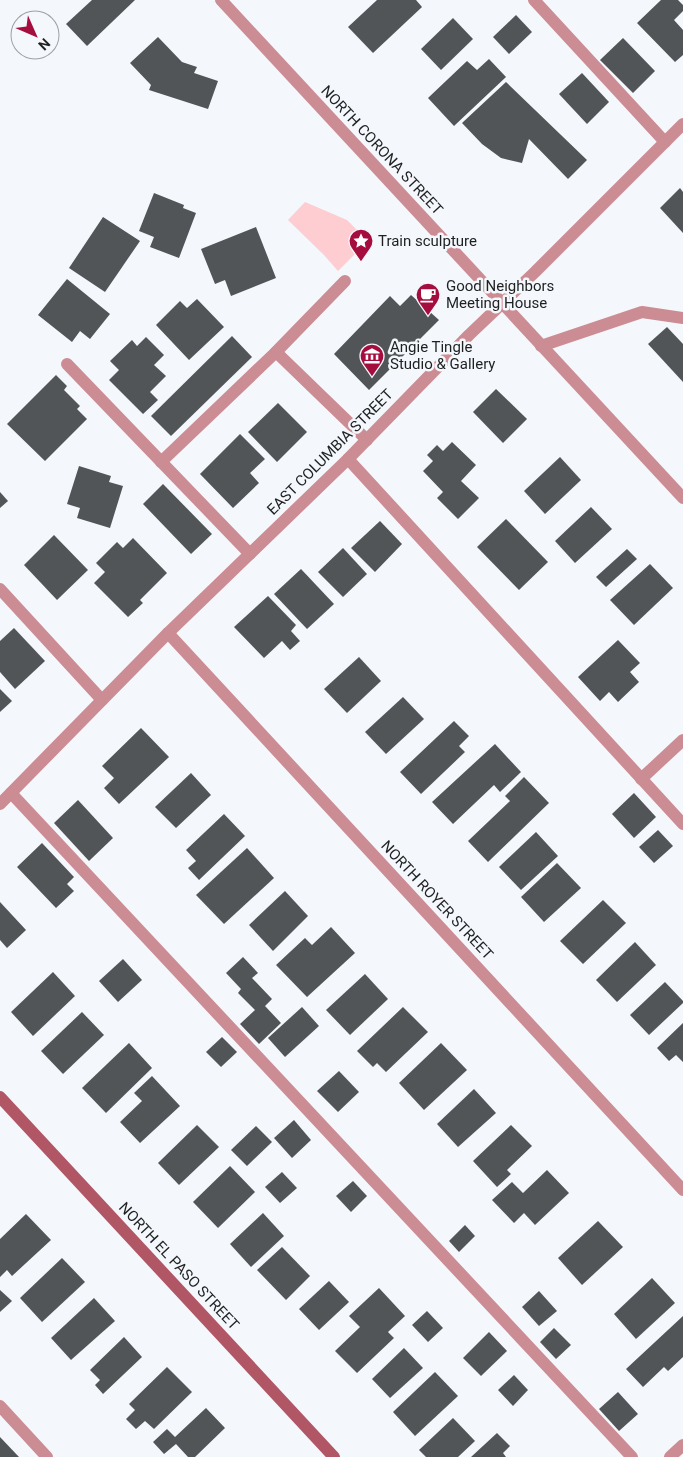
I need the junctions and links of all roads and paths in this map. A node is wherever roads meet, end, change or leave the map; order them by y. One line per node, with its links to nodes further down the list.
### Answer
1 (221, 0): 6 (street, NORTH CORONA STREET)
2 (534, 0): 4 (street)
3 (683, 124): 4 (street, EAST COLUMBIA STREET)
4 (665, 142): 6 (street, EAST COLUMBIA STREET)
5 (345, 282): 9 (street)
6 (503, 304): 8 (street, NORTH CORONA STREET); 11 (street, EAST COLUMBIA STREET)
7 (683, 318): 8 (street)
8 (541, 346): 14 (street, NORTH CORONA STREET)
9 (276, 352): 11 (street); 13 (street)
10 (67, 364): 13 (street)
11 (367, 440): 12 (street, EAST COLUMBIA STREET)
12 (348, 459): 15 (street, EAST COLUMBIA STREET); 20 (street)
13 (161, 462): 15 (street)
14 (683, 498)
15 (250, 554): 17 (street, EAST COLUMBIA STREET)
16 (0, 589): 18 (street)
17 (168, 633): 18 (street, EAST COLUMBIA STREET); 25 (street, NORTH ROYER STREET)
18 (102, 700): 21 (street, EAST COLUMBIA STREET)
19 (683, 740): 20 (street)
20 (641, 779): 23 (street)
21 (11, 793): 22 (street, EAST COLUMBIA STREET); 30 (street)
22 (0, 804)
23 (683, 824)
24 (0, 1097): 29 (street, NORTH EL PASO STREET)
25 (683, 1190)
26 (0, 1406): 28 (street)
27 (683, 1445): 31 (street)
28 (47, 1457)
29 (334, 1457)
30 (632, 1457)
31 (670, 1457)

